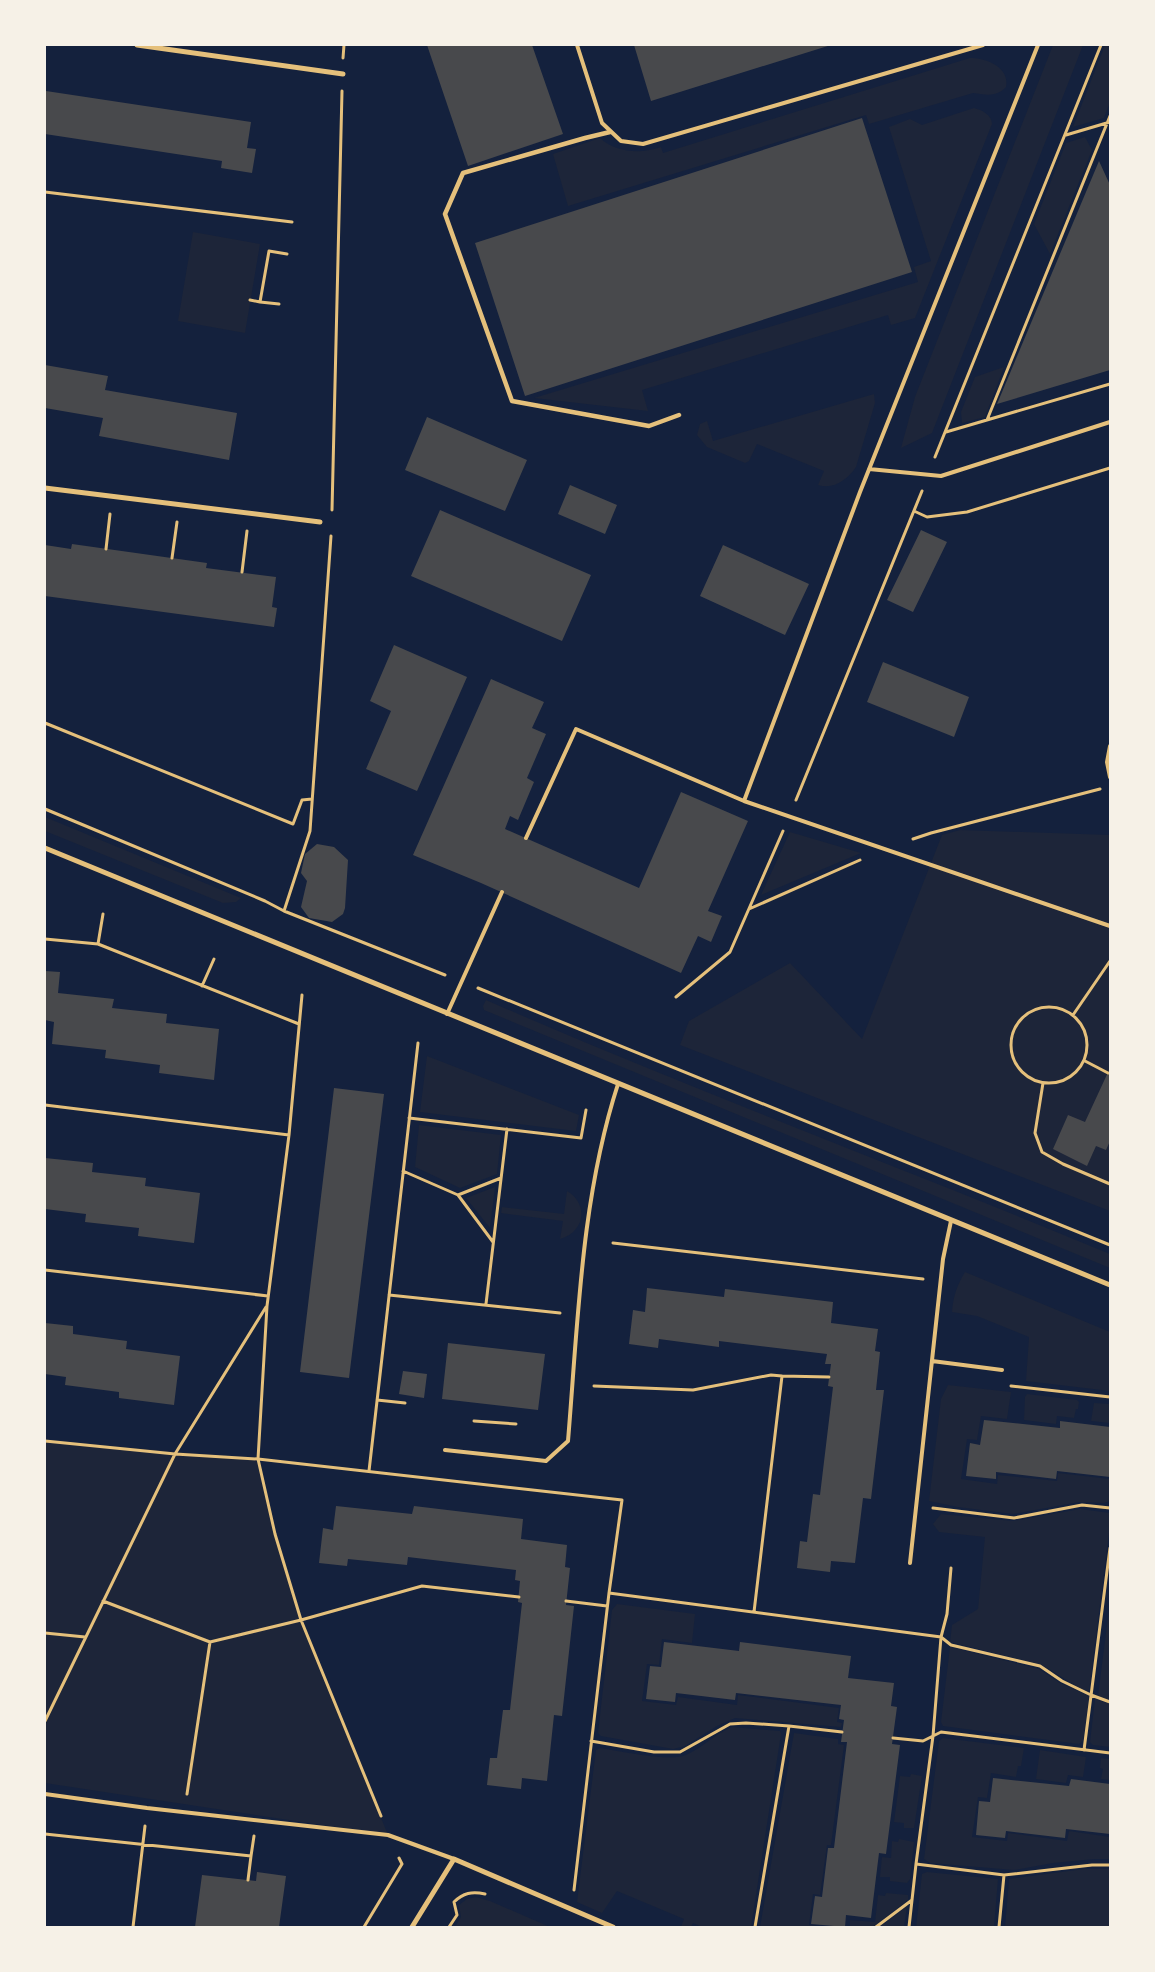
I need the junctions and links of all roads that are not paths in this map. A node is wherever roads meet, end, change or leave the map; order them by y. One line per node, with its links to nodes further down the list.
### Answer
1 (137, 45): 5 (street)
2 (577, 45): 6 (lane)
3 (983, 45): 6 (lane)
4 (1038, 45): 9 (lane)
5 (343, 74)
6 (610, 132): 7 (street)
7 (679, 415)
8 (1110, 422): 9 (lane)
9 (869, 469): 14 (lane)
10 (45, 488): 11 (street)
11 (320, 522)
12 (1110, 746): 13 (lane)
13 (1110, 778)
14 (744, 800): 15 (lane); 18 (lane)
15 (526, 838)
16 (45, 848): 19 (street)
17 (502, 892): 19 (lane)
18 (1110, 926)
19 (447, 1014): 20 (street)
20 (618, 1084): 21 (street); 25 (lane)
21 (951, 1221): 22 (street); 23 (lane)
22 (1110, 1286)
23 (932, 1360): 24 (lane); 26 (lane)
24 (1002, 1370)
25 (445, 1450)
26 (910, 1563)
27 (45, 1794): 28 (lane)
28 (454, 1859): 29 (street); 30 (street)
29 (412, 1927)
30 (613, 1927)

